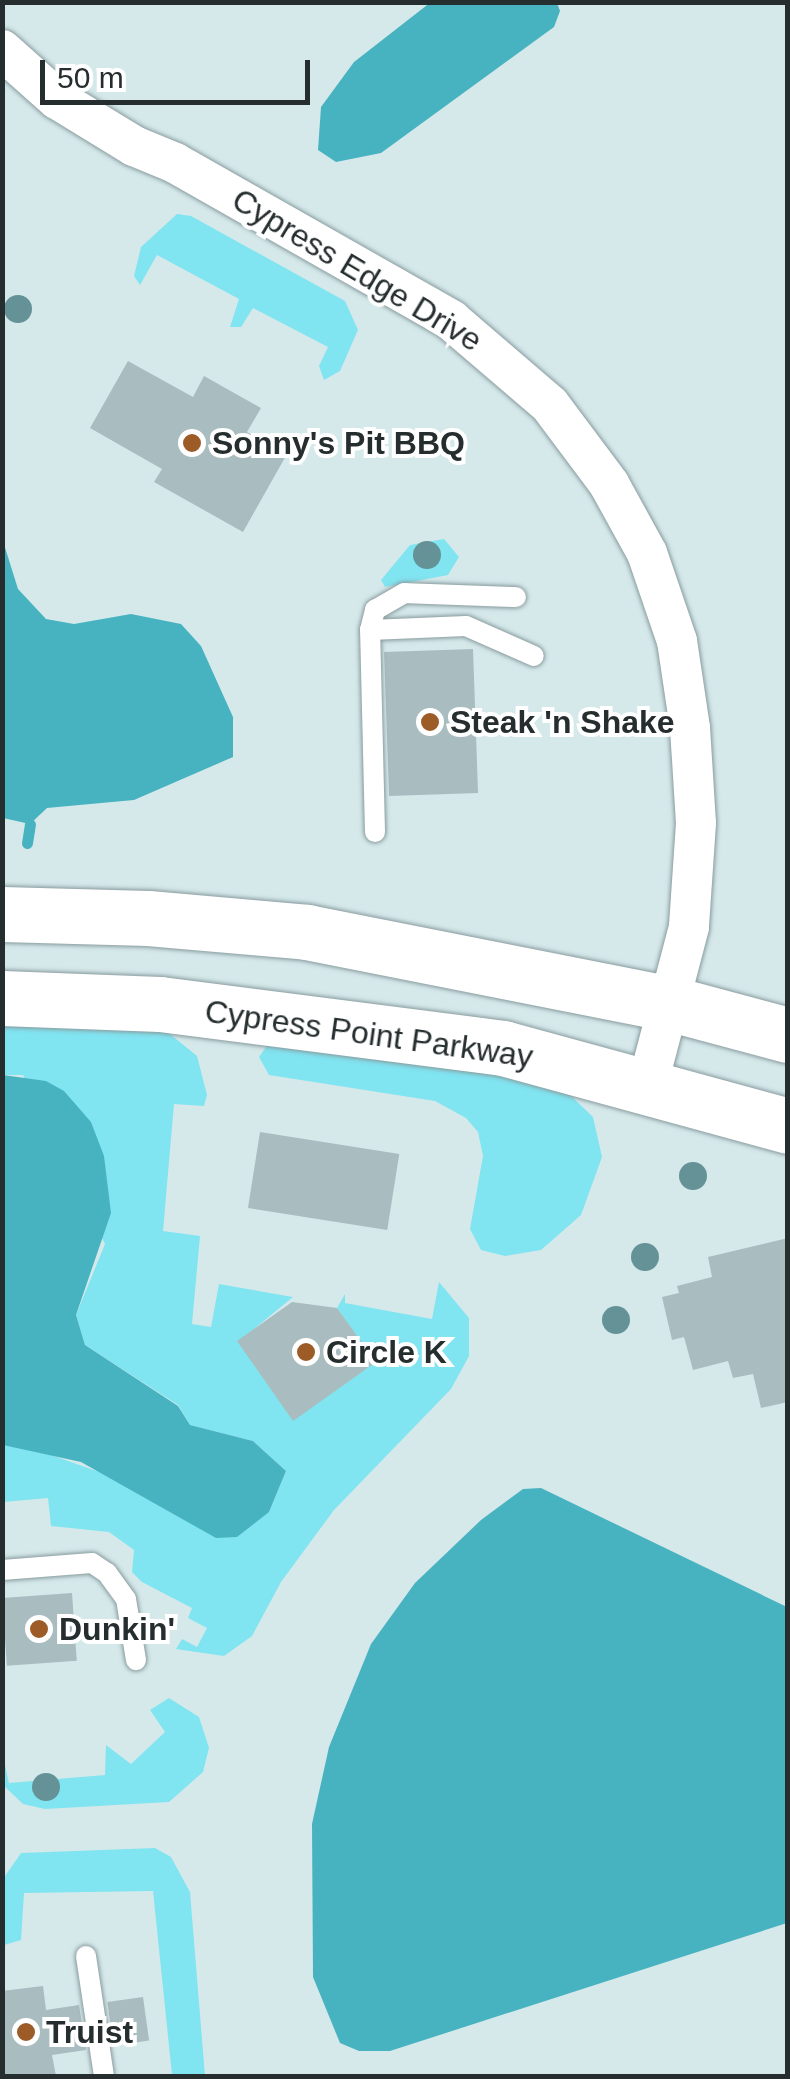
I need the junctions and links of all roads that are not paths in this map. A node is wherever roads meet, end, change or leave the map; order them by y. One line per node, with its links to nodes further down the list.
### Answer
1 (2, 50): 8 (street, Cypress Edge Drive)
2 (516, 597): 3 (lane)
3 (370, 630): 4 (lane); 5 (lane)
4 (534, 656)
5 (375, 832)
6 (2, 914): 8 (street)
7 (2, 998): 10 (street, Cypress Point Parkway)
8 (672, 1004): 9 (street); 10 (street, Cypress Edge Drive)
9 (788, 1035)
10 (647, 1086): 11 (street, Cypress Point Parkway)
11 (788, 1126)
12 (2, 1570): 13 (lane)
13 (136, 1660)
14 (86, 1956): 15 (lane)
15 (104, 2076)

